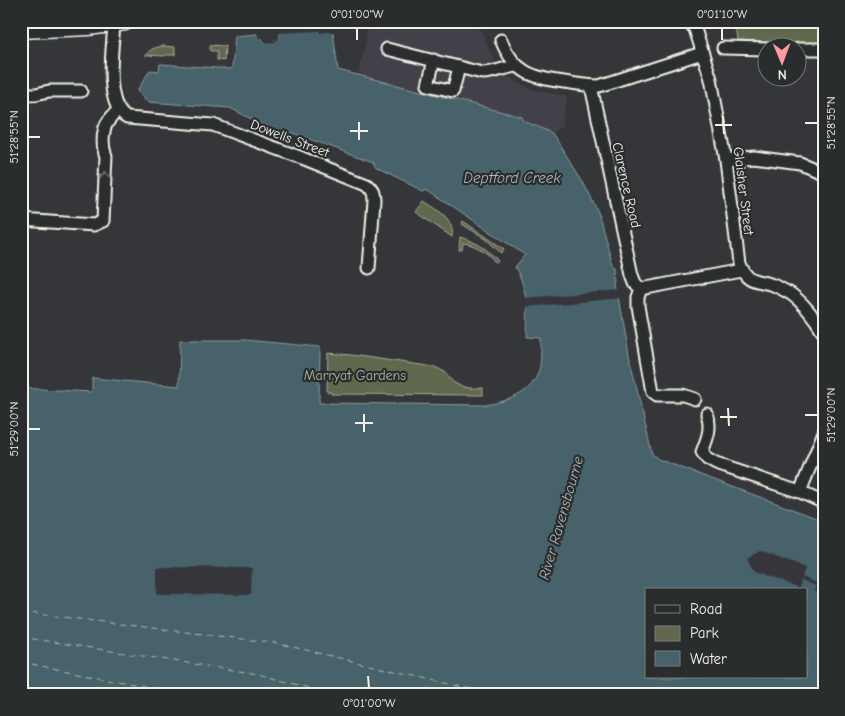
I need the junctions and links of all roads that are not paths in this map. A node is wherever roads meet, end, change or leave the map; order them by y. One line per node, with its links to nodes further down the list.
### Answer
1 (120, 22): 3 (main road); 17 (street)
2 (694, 24): 10 (street, Glaisher Street)
3 (21, 29)
4 (500, 40): 12 (street)
5 (724, 48): 7 (street)
6 (387, 49): 11 (street)
7 (758, 49)
8 (808, 49): 9 (street)
9 (824, 50)
10 (702, 53): 14 (street); 18 (street, Glaisher Street)
11 (434, 60): 13 (street); 13 (street)
12 (518, 66): 13 (street); 14 (street)
13 (459, 67)
14 (591, 86): 23 (street, Clarence Road)
15 (81, 90): 16 (street)
16 (21, 94)
17 (118, 109): 20 (street, one-way to 17); 21 (street, Dowells Street)
18 (726, 160): 19 (street); 22 (street, Glaisher Street)
19 (824, 173)
20 (21, 220)
21 (368, 268)
22 (741, 270): 23 (street); 24 (street)
23 (641, 289): 25 (street)
24 (824, 333)
25 (695, 399)
26 (707, 414): 28 (street)
27 (824, 432): 28 (street)
28 (800, 492): 29 (street)
29 (824, 503)

